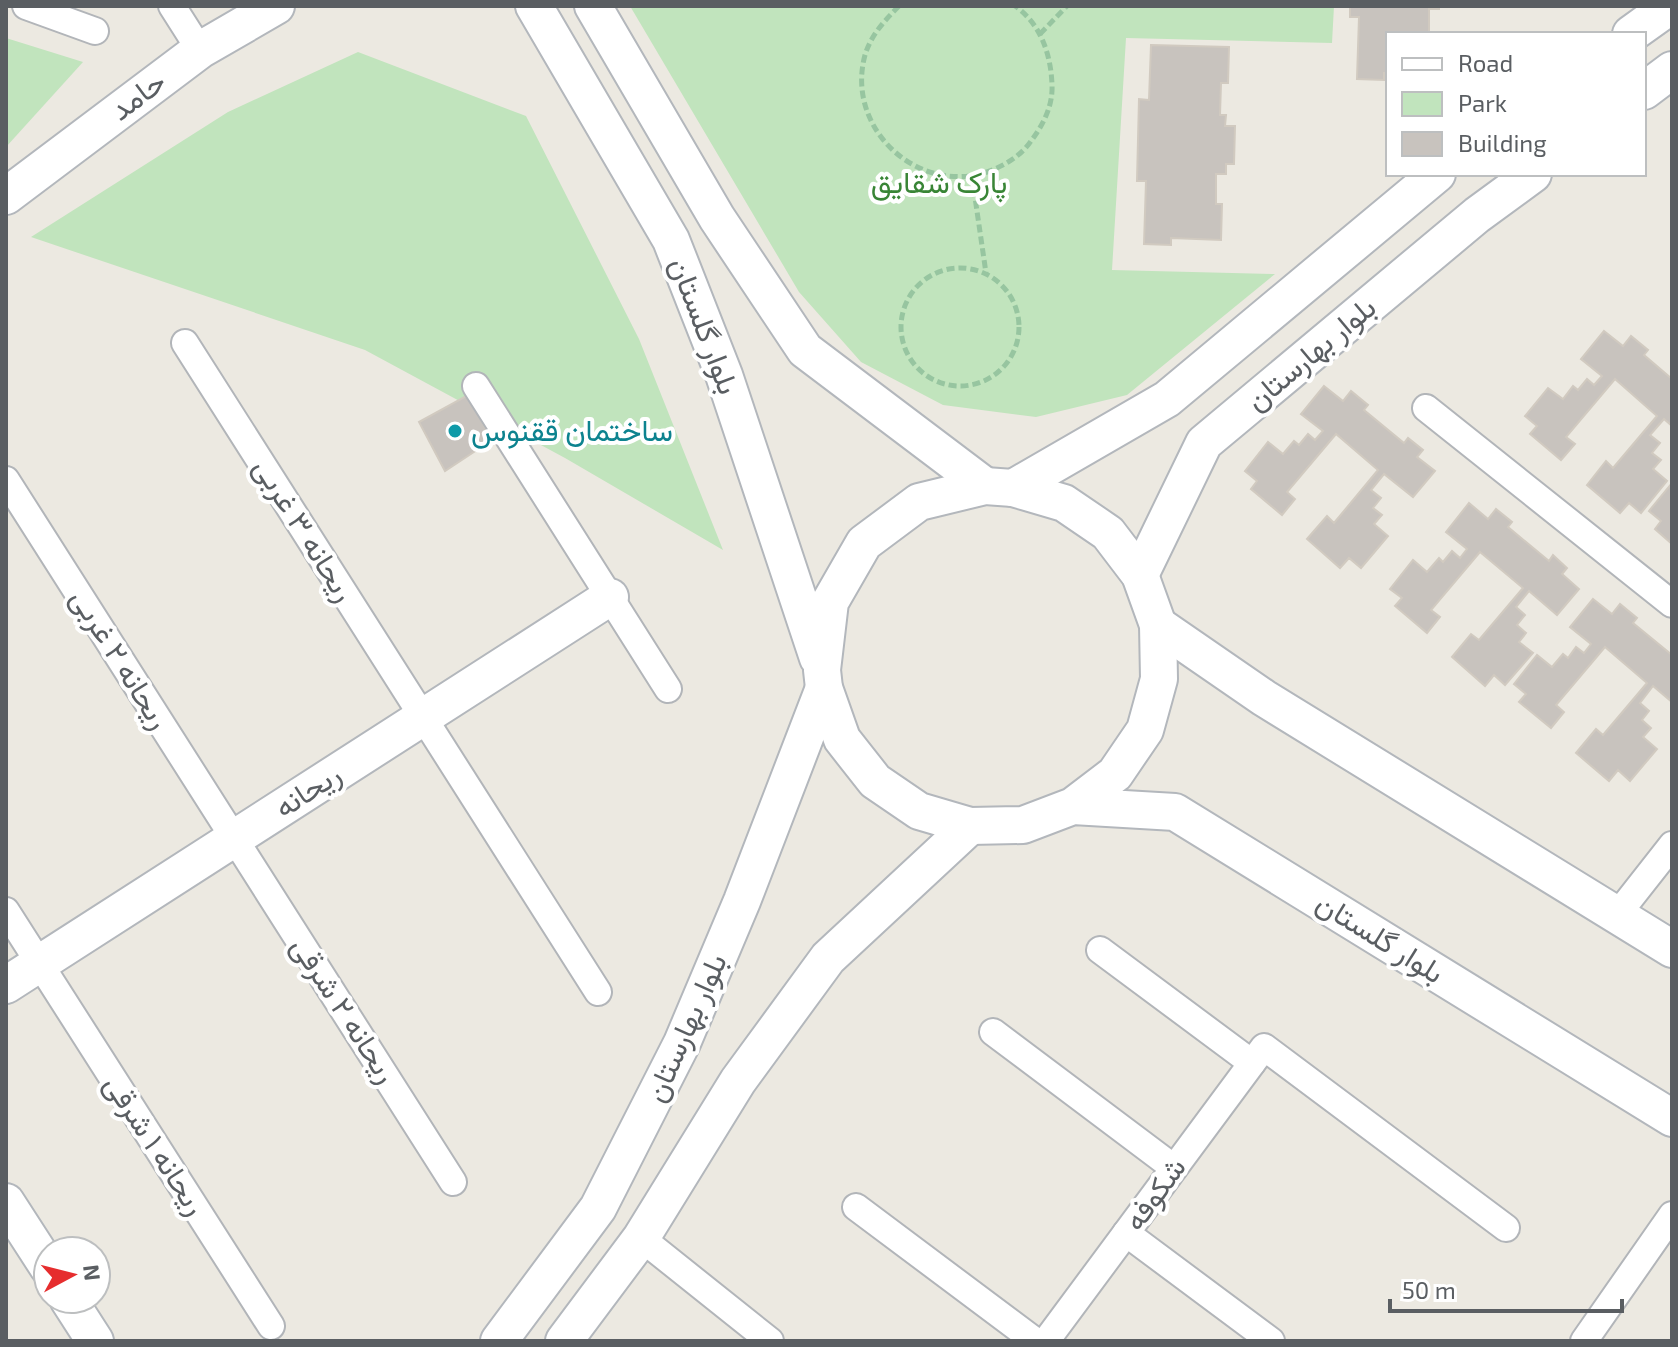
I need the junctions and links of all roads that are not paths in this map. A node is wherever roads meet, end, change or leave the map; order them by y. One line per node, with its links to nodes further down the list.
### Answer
1 (26, 6): 7 (street)
2 (172, 6): 9 (street)
3 (276, 6): 9 (main road, حامد)
4 (593, 6): 19 (main road, بلوار گلستان)
5 (1670, 6): 8 (main road)
6 (536, 14): 24 (main road, بلوار گلستان)
7 (95, 31)
8 (1634, 32)
9 (200, 50): 14 (main road, حامد)
10 (1672, 70): 11 (main road)
11 (1646, 90)
12 (1435, 176): 19 (main road, بلوار بهارستان)
13 (1530, 176): 20 (main road, بلوار بهارستان)
14 (6, 196)
15 (185, 343): 26 (street, ریحانه ۳ غربی)
16 (476, 386): 21 (street)
17 (1426, 408): 22 (street)
18 (6, 480): 29 (street, ریحانه ۲ غربی)
19 (999, 487): 20 (main road); 24 (main road)
20 (1140, 575): 23 (main road)
21 (610, 597): 25 (street); 26 (main road, ریحانه)
22 (1672, 604)
23 (1158, 625): 27 (main road); 32 (main road)
24 (823, 679): 28 (main road, بلوار گلستان); 53 (main road, بلوار بهارستان)
25 (668, 689)
26 (423, 717): 29 (main road, ریحانه); 37 (street, ریحانه ۳ غربی)
27 (1073, 806): 28 (main road, بلوار گلستان); 40 (main road, بلوار گلستان)
28 (970, 826): 48 (main road, بلوار بهارستان)
29 (234, 838): 35 (main road, ریحانه); 42 (street, ریحانه ۲ شرقی)
30 (1672, 845): 32 (street)
31 (6, 911): 35 (street, ریحانه ۱ شرقی)
32 (1617, 915): 33 (main road)
33 (1672, 949)
34 (1100, 950): 39 (street)
35 (39, 963): 36 (main road, ریحانه); 51 (street, ریحانه ۱ شرقی)
36 (6, 985)
37 (598, 992)
38 (993, 1032): 41 (street)
39 (1258, 1055): 41 (street, شکوفه); 46 (street)
40 (1672, 1118)
41 (1174, 1168): 47 (street, شکوفه)
42 (453, 1182)
43 (6, 1202): 49 (main road)
44 (856, 1207): 56 (street)
45 (1672, 1215): 59 (street)
46 (1506, 1228)
47 (1126, 1233): 57 (street, شکوفه); 58 (street)
48 (641, 1238): 54 (main road, بلوار بهارستان); 55 (street)
49 (32, 1242)
50 (78, 1315): 52 (main road)
51 (271, 1326)
52 (95, 1341)
53 (499, 1341)
54 (564, 1341)
55 (770, 1341)
56 (1035, 1341)
57 (1046, 1341)
58 (1271, 1341)
59 (1584, 1341)

